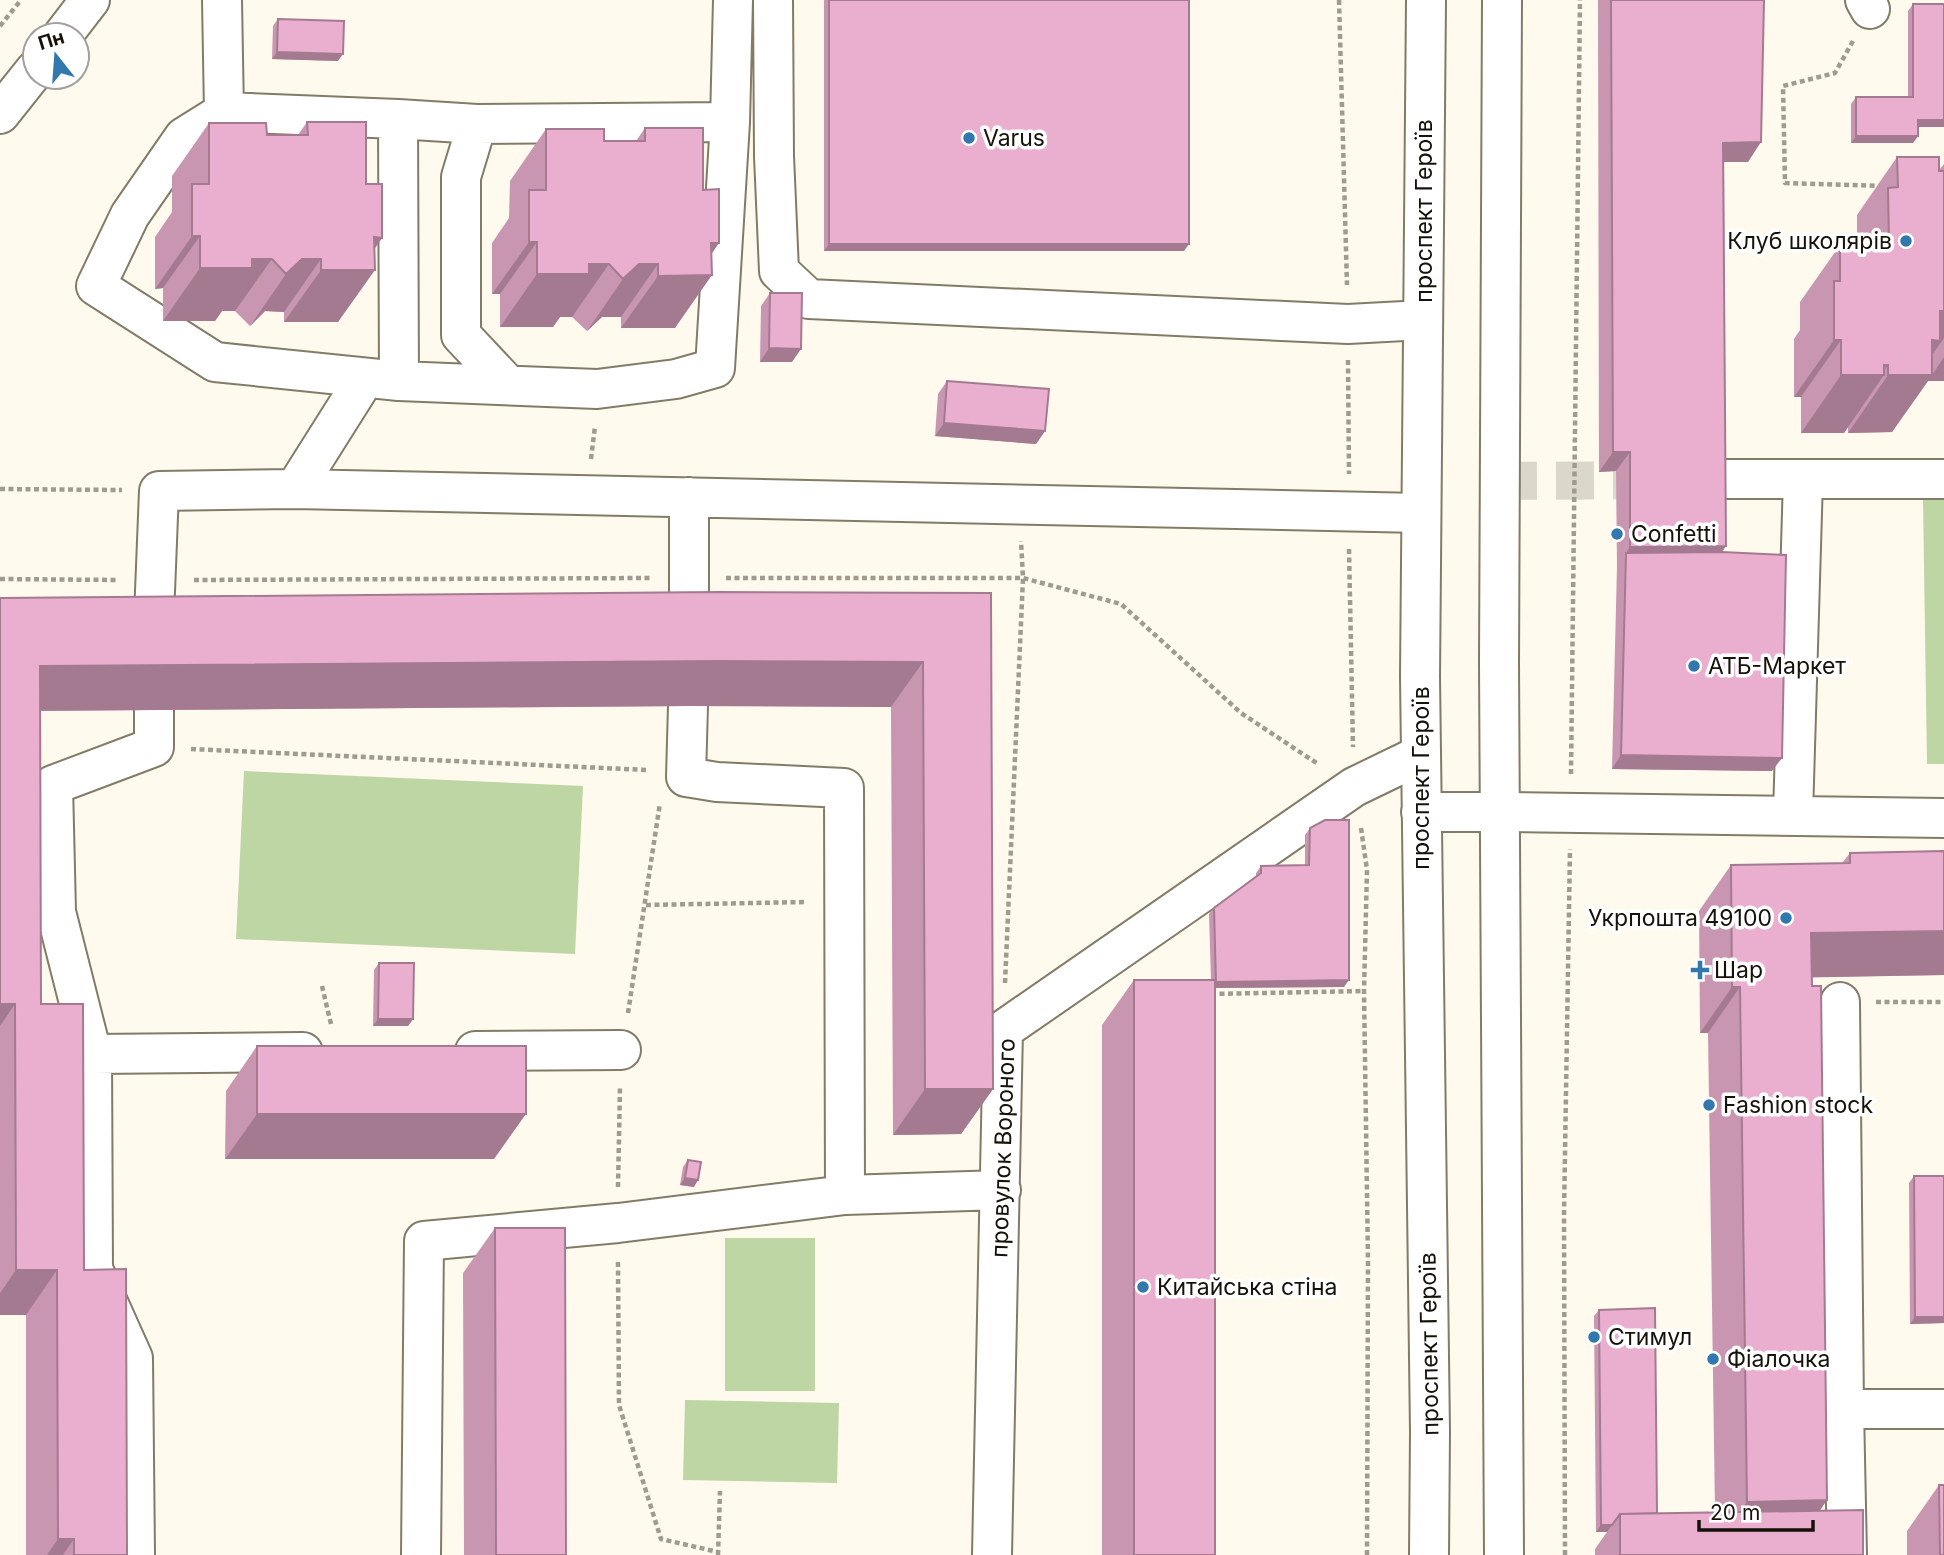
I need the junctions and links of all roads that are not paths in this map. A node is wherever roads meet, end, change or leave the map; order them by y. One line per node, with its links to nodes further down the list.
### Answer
1 (90, 0): 7 (main road)
2 (222, 0): 9 (main road)
3 (733, 0): 12 (main road)
4 (773, 0): 14 (main road)
5 (1426, 0): 14 (main road, проспект Героїв)
6 (1502, 0): 29 (main road)
7 (73, 21)
8 (21, 88): 10 (main road)
9 (224, 112): 11 (main road); 15 (main road)
10 (0, 114)
11 (398, 119): 13 (main road); 15 (main road)
12 (730, 122): 13 (main road); 16 (main road)
13 (477, 124): 16 (main road)
14 (1423, 320): 22 (main road, проспект Героїв)
15 (382, 379): 16 (main road); 20 (main road)
16 (507, 384)
17 (1712, 479): 18 (main road)
18 (1803, 479): 19 (main road); 30 (main road)
19 (1944, 479)
20 (295, 489): 21 (main road); 24 (main road)
21 (688, 497): 22 (main road); 23 (main road)
22 (1420, 513): 27 (main road, проспект Героїв)
23 (689, 638)
24 (153, 642)
25 (688, 706): 40 (main road)
26 (154, 729): 33 (main road)
27 (1420, 755): 28 (main road, проспект Героїв); 39 (main road, провулок Вороного)
28 (1421, 812): 29 (main road); 46 (main road, проспект Героїв)
29 (1500, 812): 30 (main road); 47 (main road)
30 (1793, 815): 31 (main road)
31 (1944, 818)
32 (19, 902): 33 (main road)
33 (56, 912): 38 (main road)
34 (1840, 1002): 41 (main road)
35 (621, 1050): 36 (main road)
36 (446, 1051)
37 (338, 1052): 38 (main road)
38 (92, 1054): 43 (main road)
39 (1001, 1190): 40 (main road); 45 (main road, провулок Вороного)
40 (845, 1195): 44 (main road)
41 (1843, 1409): 42 (main road); 48 (main road)
42 (1944, 1409)
43 (135, 1555)
44 (421, 1555)
45 (992, 1555)
46 (1429, 1555)
47 (1504, 1555)
48 (1847, 1555)

